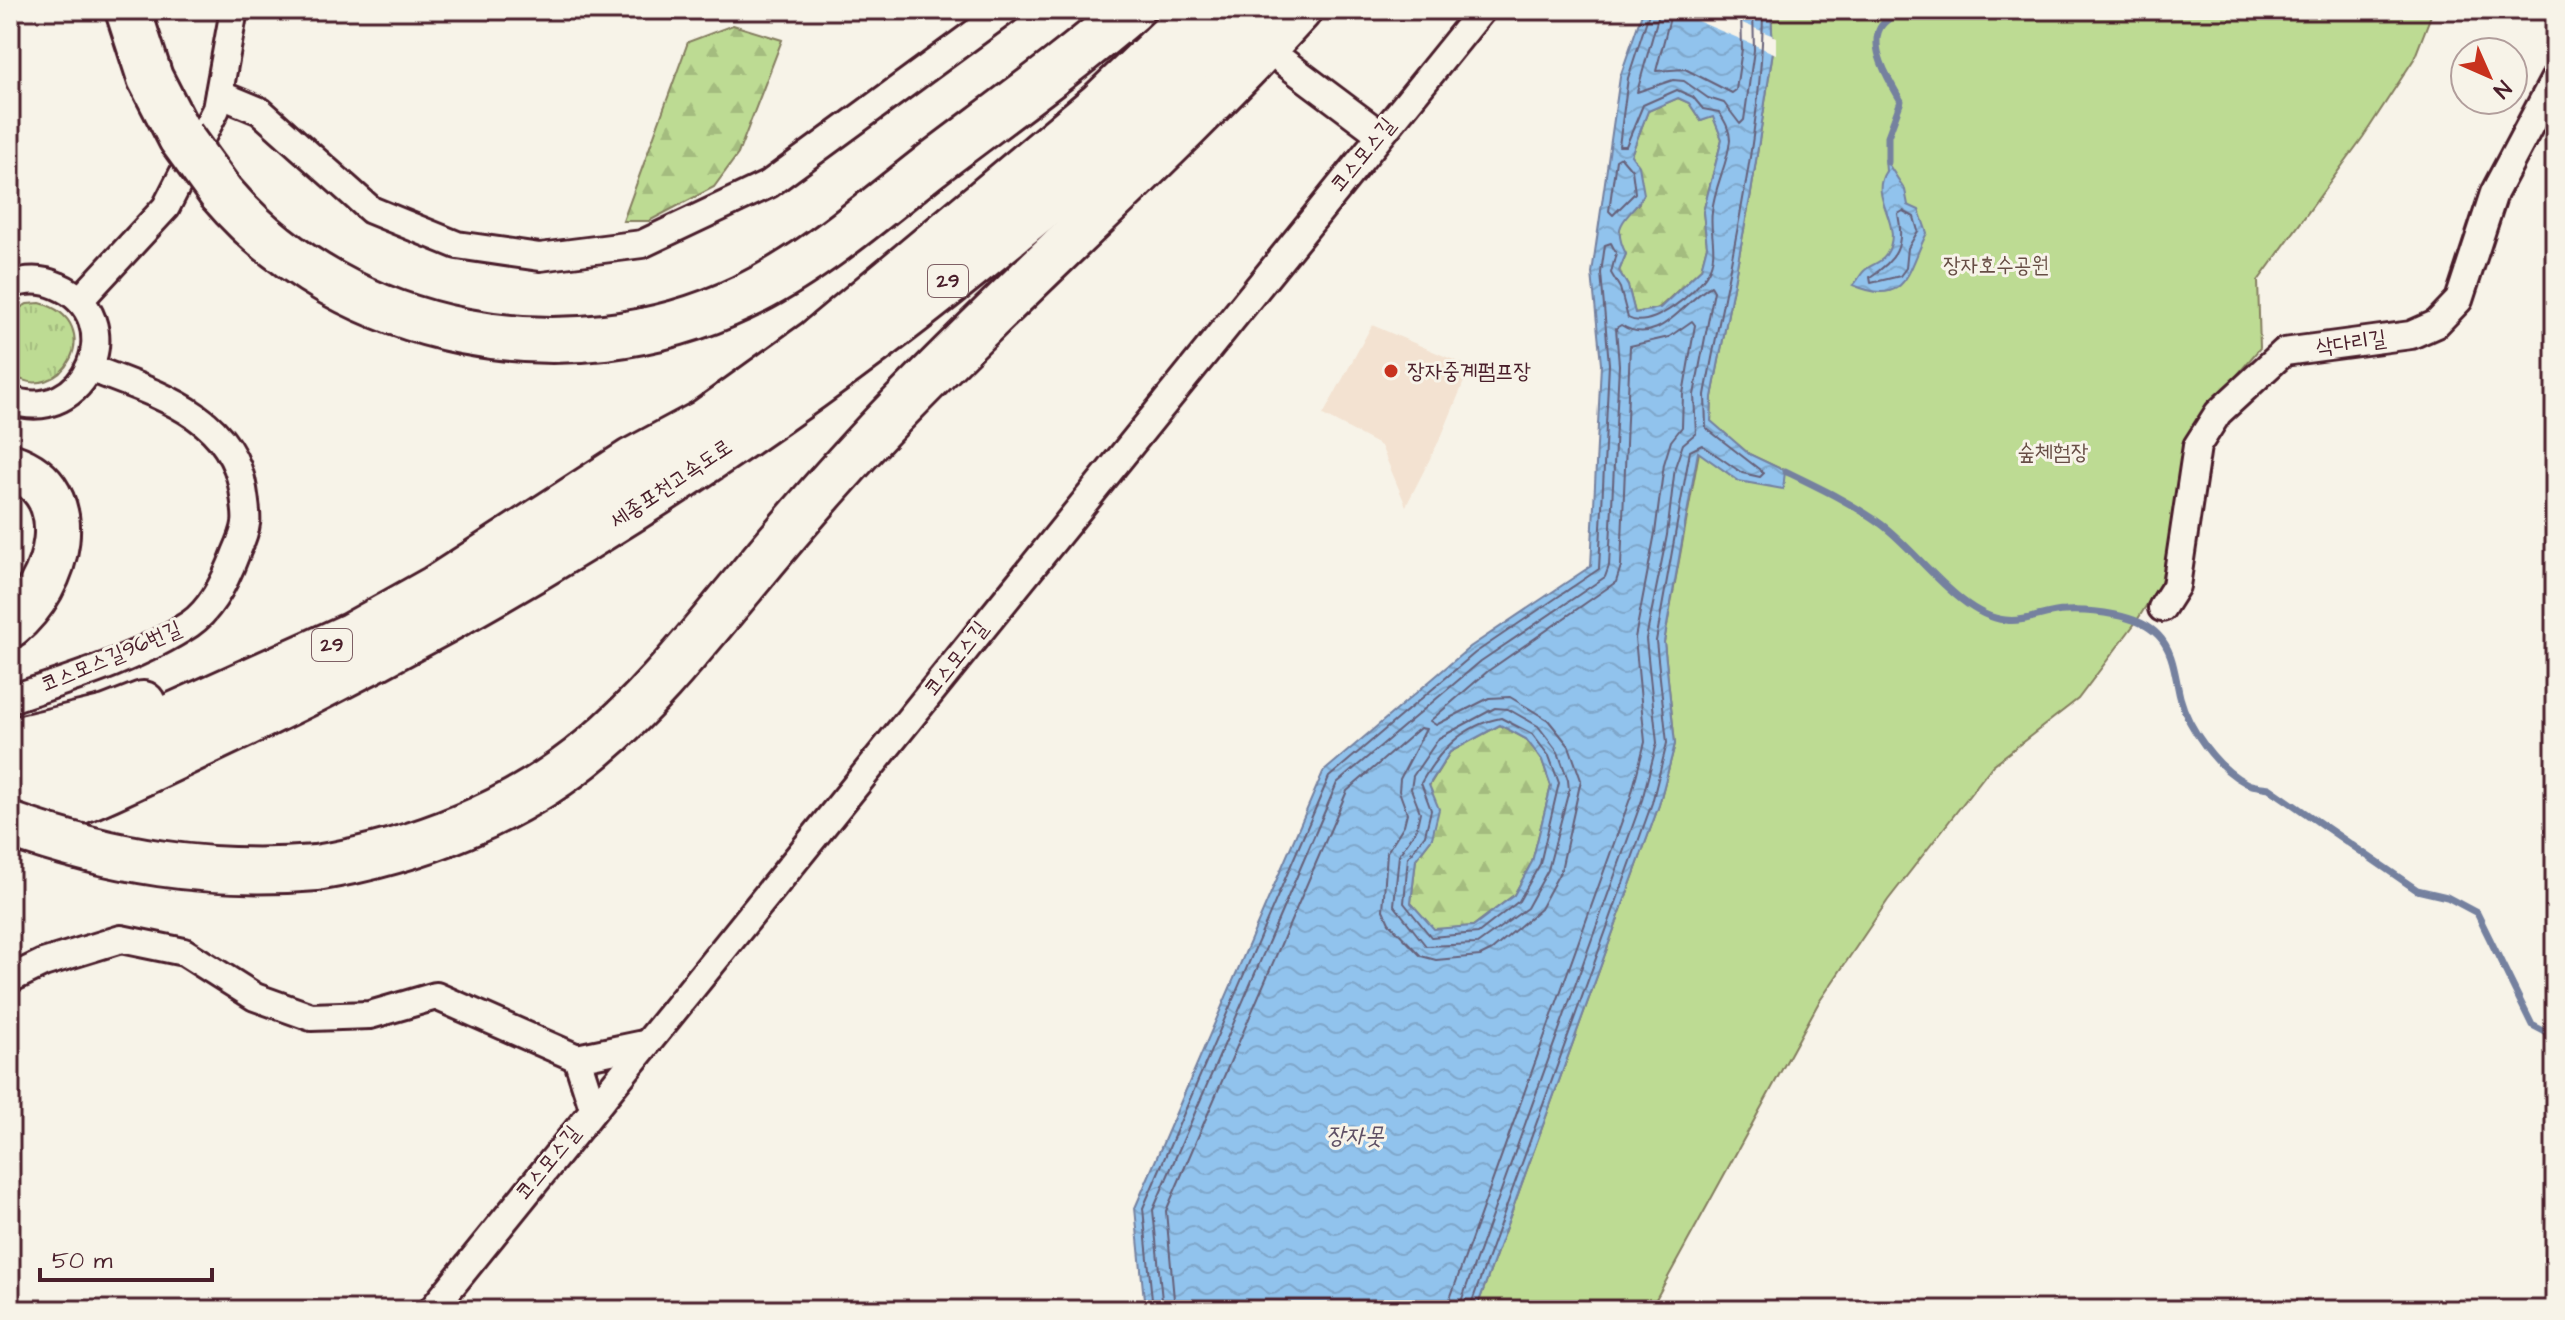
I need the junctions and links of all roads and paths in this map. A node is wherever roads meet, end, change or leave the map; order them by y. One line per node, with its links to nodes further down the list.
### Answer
1 (128, 10): 4 (highway, bridge)
2 (234, 10): 11 (street)
3 (1006, 10): 11 (street)
4 (1131, 10)
5 (1198, 10): 17 (highway, 세종포천고속도로 / 29)
6 (1246, 10): 19 (highway, 세종포천고속도로 / 29)
7 (1299, 10): 25 (highway, bridge)
8 (1482, 10): 12 (street, 코스모스길)
9 (1284, 62): 12 (street)
10 (2555, 78): 20 (street, 삭다리길)
11 (219, 94): 14 (street)
12 (1380, 134): 28 (street, 코스모스길)
13 (10, 285): 14 (street)
14 (80, 300): 15 (street)
15 (90, 368): 16 (street); 22 (street, 코스모스길96번길)
16 (10, 400)
17 (632, 461): 23 (highway); 24 (highway, 세종포천고속도로 / 29)
18 (10, 466): 21 (highway)
19 (621, 519): 25 (highway, 세종포천고속도로 / 29); 26 (highway)
20 (2162, 608)
21 (10, 625)
22 (10, 699)
23 (10, 741)
24 (10, 789)
25 (10, 827)
26 (10, 857)
27 (10, 979): 29 (street)
28 (644, 1044): 29 (street); 30 (street, 코스모스길)
29 (577, 1058): 30 (street)
30 (593, 1108): 31 (street, 코스모스길)
31 (432, 1310)

